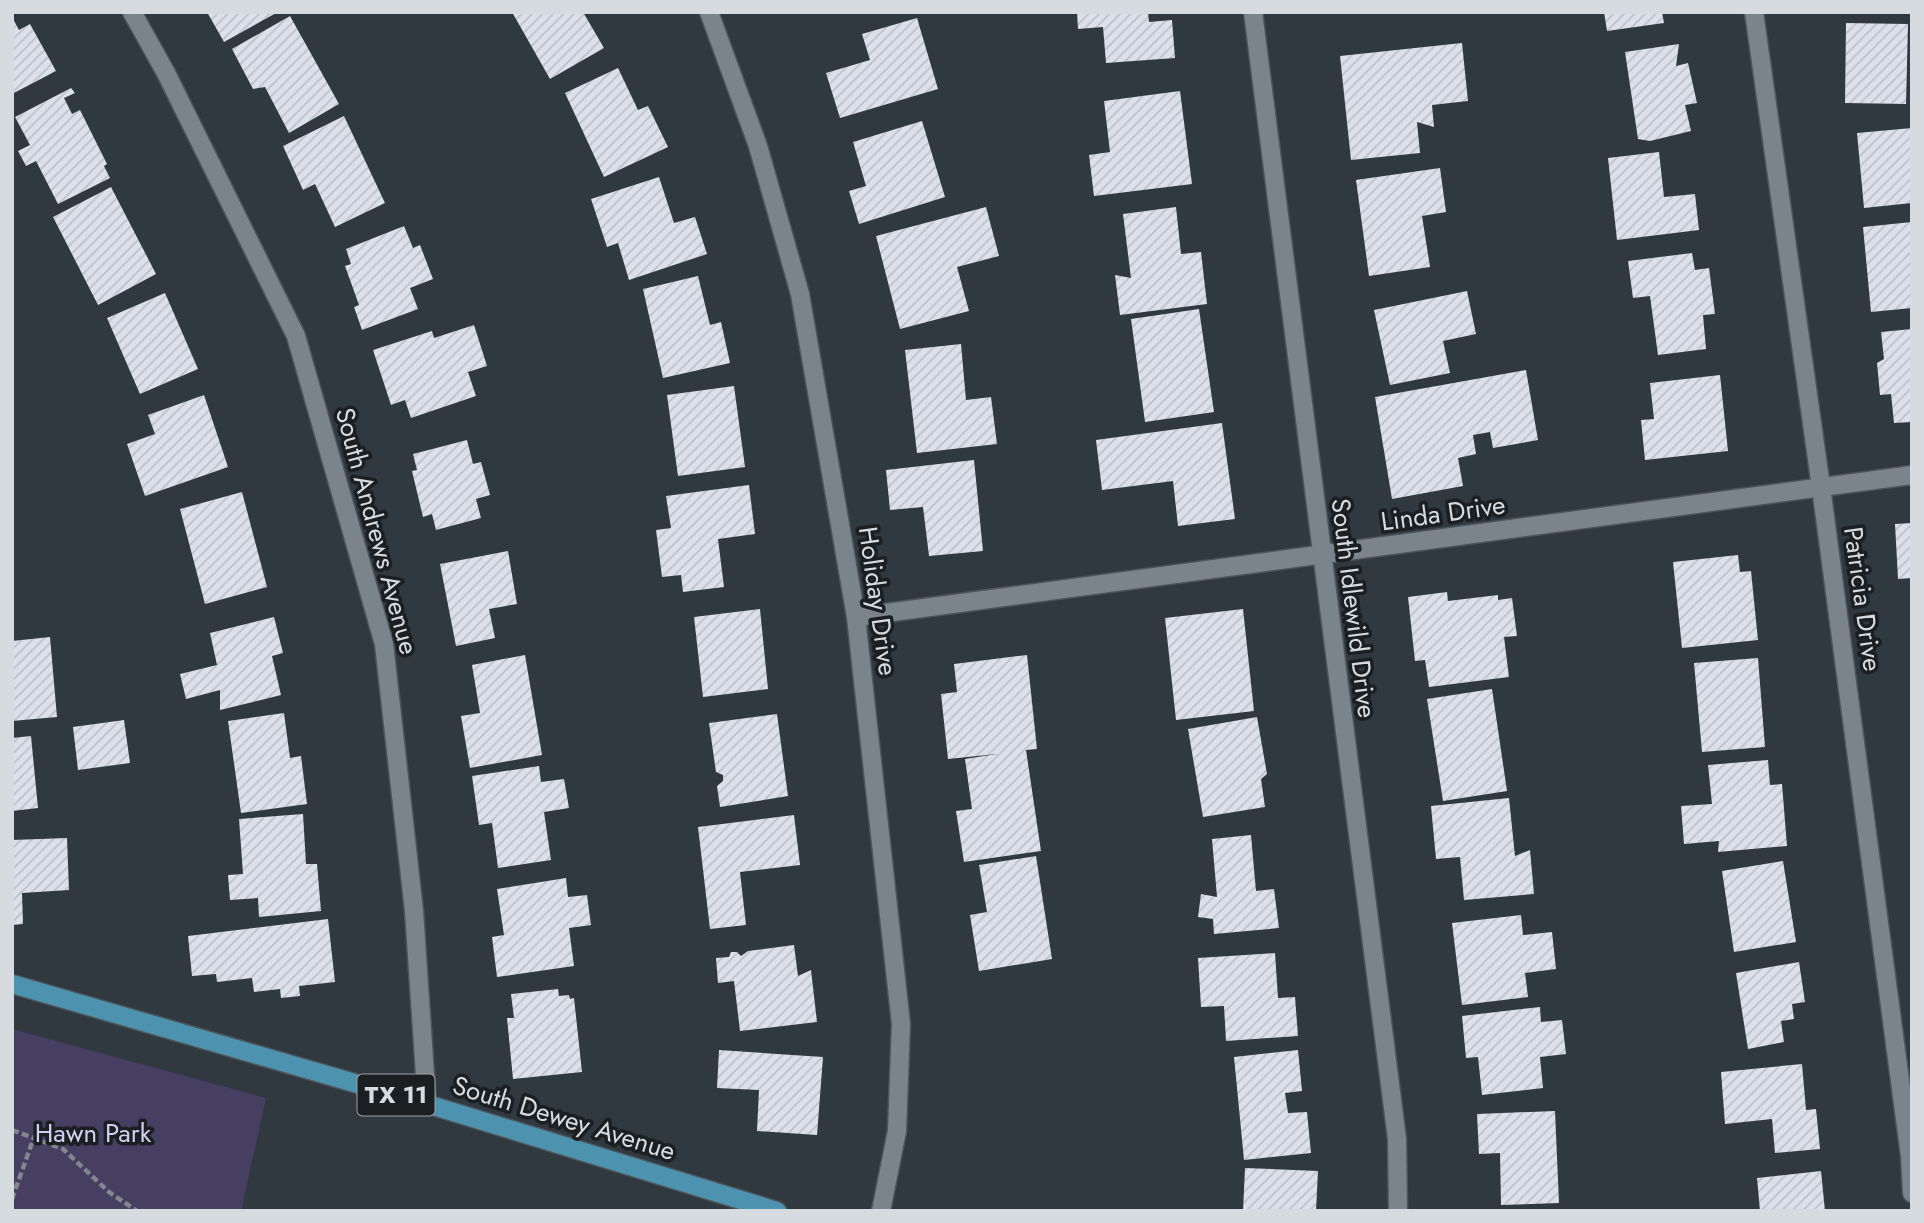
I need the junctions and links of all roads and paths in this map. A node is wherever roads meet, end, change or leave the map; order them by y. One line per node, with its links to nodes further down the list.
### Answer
1 (132, 12): 10 (street, South Andrews Avenue)
2 (1253, 12): 7 (street, South Idlewild Drive)
3 (1754, 12): 6 (street, Patricia Drive)
4 (711, 14): 8 (street, Holiday Drive)
5 (1912, 475): 6 (street, Linda Drive)
6 (1821, 487): 7 (street, Linda Drive); 13 (street, Patricia Drive)
7 (1321, 556): 8 (street, Linda Drive); 18 (street, South Idlewild Drive)
8 (856, 617): 17 (street, Holiday Drive)
9 (12, 984): 10 (main road, South Dewey Avenue / TX 11)
10 (428, 1104): 16 (main road, South Dewey Avenue / TX 11)
11 (12, 1130): 12 (path)
12 (34, 1138): 14 (path); 15 (path)
13 (1912, 1193)
14 (12, 1199)
15 (138, 1211)
16 (777, 1211)
17 (881, 1211)
18 (1398, 1211)

